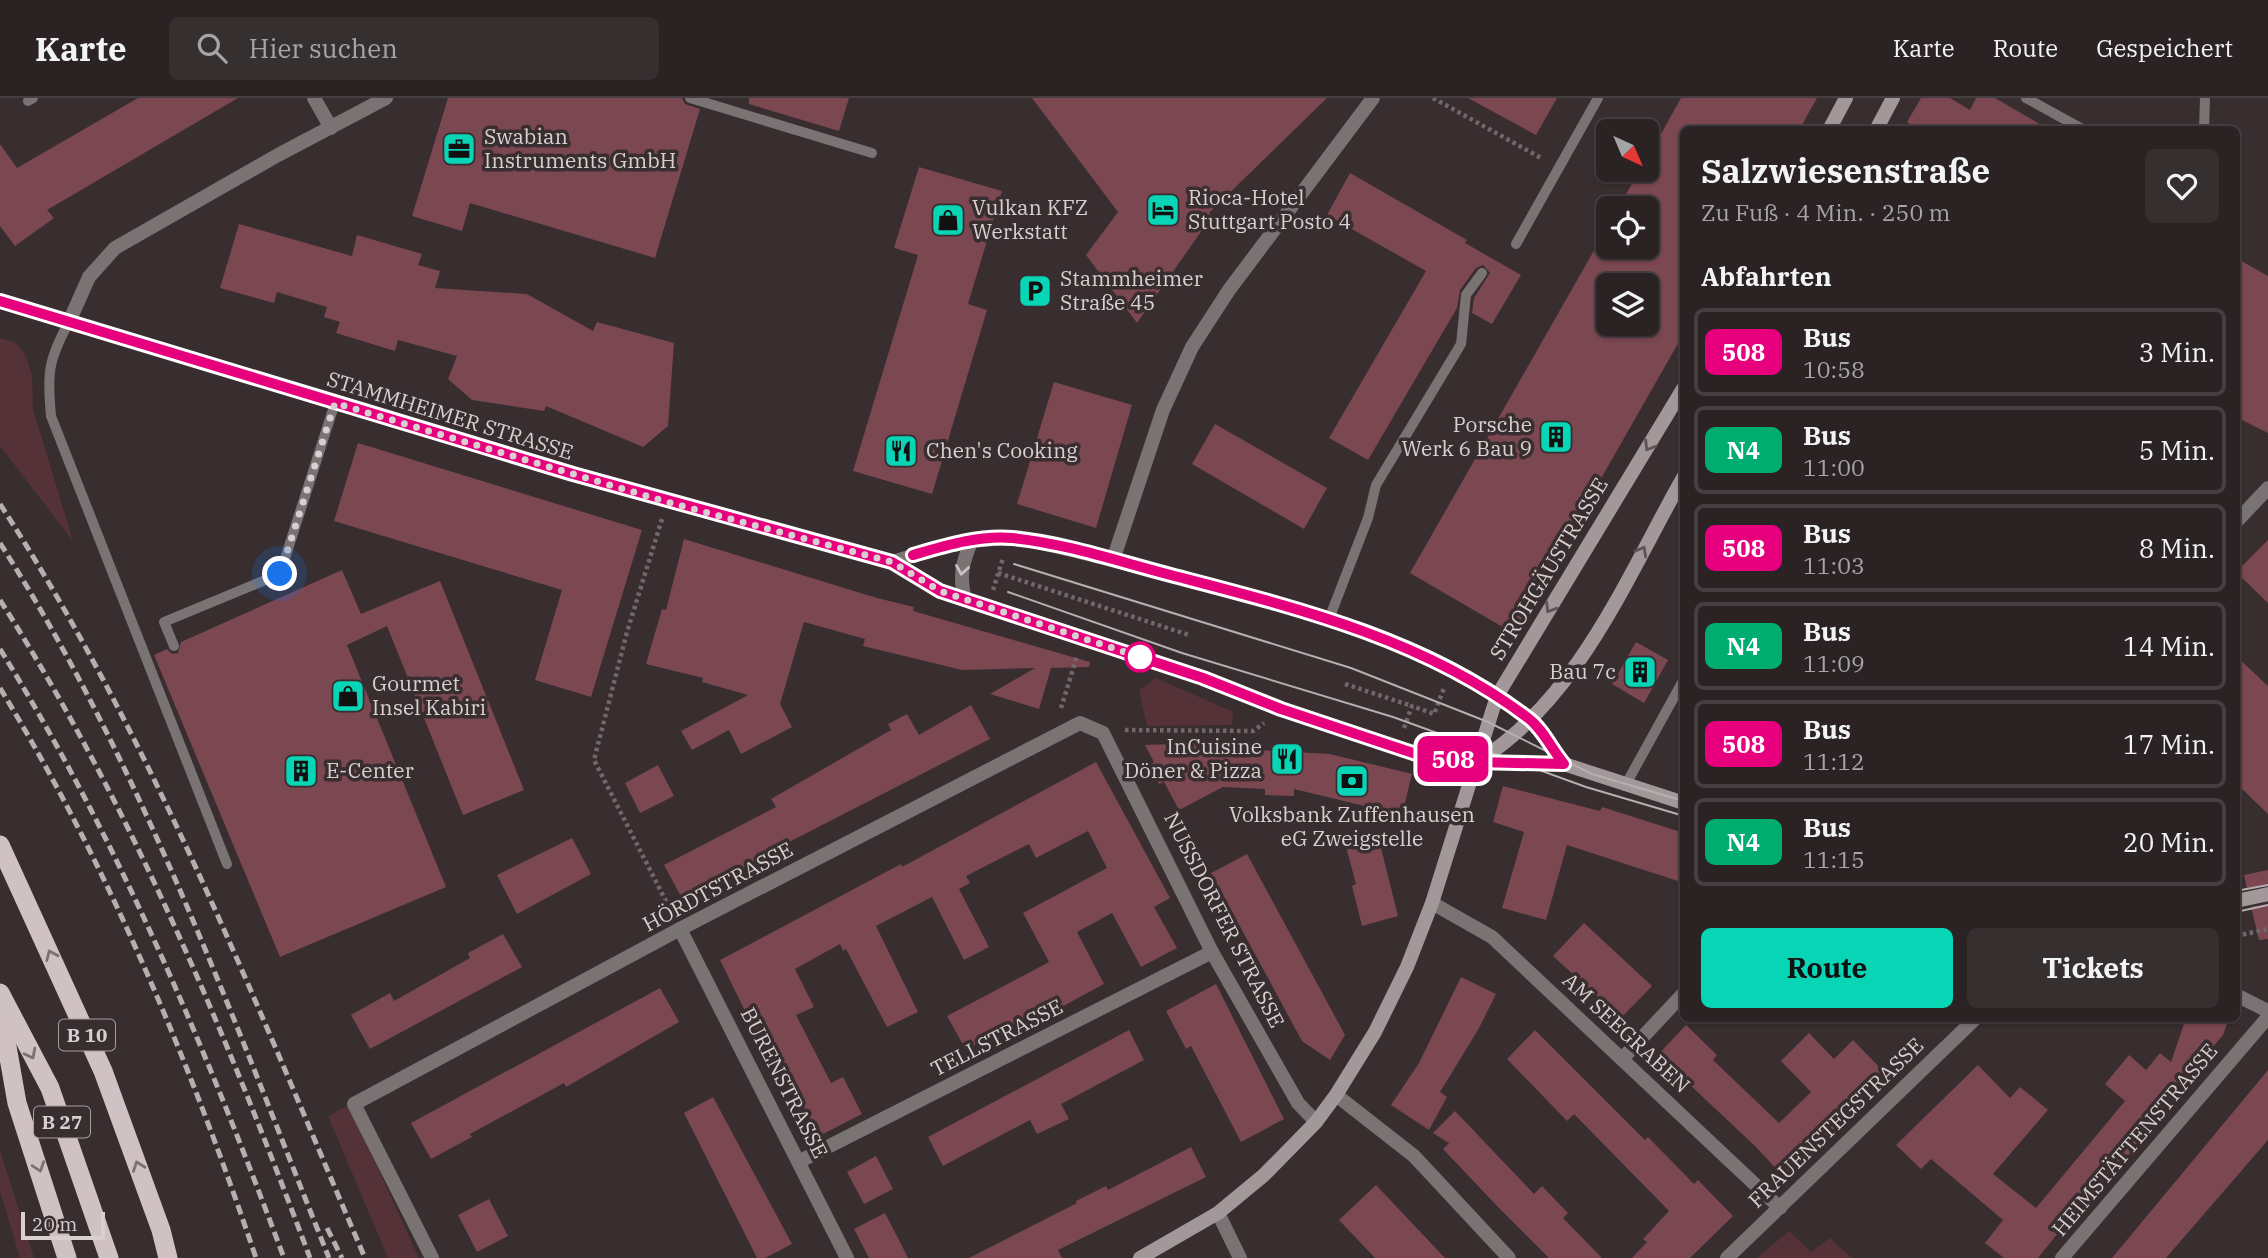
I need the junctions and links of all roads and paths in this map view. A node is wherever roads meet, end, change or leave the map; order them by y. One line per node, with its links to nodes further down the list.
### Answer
1 (314, 98): 15 (street)
2 (386, 98): 15 (street)
3 (690, 98): 16 (lane)
4 (1373, 98): 30 (street)
5 (1433, 98): 17 (path)
6 (1598, 98): 17 (lane)
7 (1846, 98): 11 (main road)
8 (1893, 98): 12 (main road)
9 (2026, 98): 13 (lane)
10 (2205, 98): 14 (lane)
11 (1831, 126)
12 (1878, 126)
13 (2077, 126)
14 (2204, 126)
15 (331, 128): 21 (street)
16 (872, 153)
17 (1559, 168): 18 (lane)
18 (1516, 244)
19 (1482, 273): 35 (lane)
20 (0, 300): 21 (street, STAMMHEIMER STRASSE)
21 (69, 322): 23 (street, STAMMHEIMER STRASSE); 56 (lane)
22 (1680, 394): 42 (main road, STROHGÄUSTRASSE, one-way to 42)
23 (335, 403): 26 (street, STAMMHEIMER STRASSE); 38 (lane)
24 (1680, 483): 47 (main road, one-way to 24)
25 (2268, 488): 27 (street)
26 (667, 502): 31 (street, STAMMHEIMER STRASSE); 60 (path)
27 (2240, 518)
28 (1010, 537): 29 (street); 30 (street); 32 (path)
29 (972, 540): 31 (street); 33 (street, one-way to 33)
30 (1113, 560): 35 (street)
31 (892, 562): 33 (street, STAMMHEIMER STRASSE)
32 (998, 573): 34 (path); 36 (path)
33 (965, 600): 34 (street, STAMMHEIMER STRASSE)
34 (987, 607): 37 (street, STAMMHEIMER STRASSE)
35 (1329, 619): 39 (street)
36 (1189, 635)
37 (1083, 638): 44 (path); 46 (street, STAMMHEIMER STRASSE)
38 (174, 646)
39 (1432, 659): 42 (street); 43 (path)
40 (1345, 684): 43 (path)
41 (1680, 686): 53 (lane)
42 (1497, 696): 47 (main road); 51 (main road, STROHGÄUSTRASSE)
43 (1412, 706): 50 (path)
44 (1061, 709): 45 (path); 49 (path)
45 (1072, 709)
46 (1281, 709): 48 (path); 50 (street, STAMMHEIMER STRASSE)
47 (1532, 721): 51 (main road); 52 (main road)
48 (1117, 725)
49 (1071, 728): 60 (street, HÖRDTSTRASSE); 63 (street, NUSSDORFER STRASSE)
50 (1419, 755): 51 (street, STAMMHEIMER STRASSE)
51 (1477, 762): 52 (main road, STAMMHEIMER STRASSE); 59 (main road, STROHGÄUSTRASSE)
52 (1564, 764): 53 (main road, STAMMHEIMER STRASSE)
53 (1625, 786): 54 (main road, STAMMHEIMER STRASSE)
54 (1680, 802)
55 (0, 845): 77 (highway, B 10, one-way to 55)
56 (228, 864)
57 (2268, 894): 58 (main road)
58 (2240, 900)
59 (1432, 902): 71 (street, AM SEEGRABEN); 72 (main road, STROHGÄUSTRASSE)
60 (680, 929): 74 (street, BURENSTRASSE); 82 (street, HÖRDTSTRASSE)
61 (2268, 929): 62 (path)
62 (2240, 935)
63 (1212, 952): 73 (street, NUSSDORFER STRASSE); 74 (street, TELLSTRASSE)
64 (0, 993): 79 (highway, B 27, one-way to 79)
65 (1680, 997): 71 (street)
66 (2240, 997): 68 (street)
67 (0, 1006): 78 (highway, one-way to 78)
68 (2268, 1011)
69 (2268, 1017): 88 (street, HEIMSTÄTTENSTRASSE)
70 (1972, 1022): 75 (street, FRAUENSTEGSTRASSE)
71 (1623, 1058): 75 (street, AM SEEGRABEN)
72 (1336, 1095): 73 (main road, STROHGÄUSTRASSE); 86 (street)
73 (1316, 1122): 76 (main road, STROHGÄUSTRASSE)
74 (800, 1161): 83 (street, BURENSTRASSE)
75 (1780, 1208): 87 (street, FRAUENSTEGSTRASSE)
76 (1218, 1213): 84 (main road, STROHGÄUSTRASSE); 85 (street)
77 (161, 1230): 80 (highway); 81 (highway, B 10)
78 (67, 1258)
79 (109, 1258)
80 (168, 1258)
81 (176, 1258)
82 (432, 1258)
83 (847, 1258)
84 (1140, 1258)
85 (1240, 1258)
86 (1509, 1258)
87 (1727, 1258)
88 (2062, 1258)

